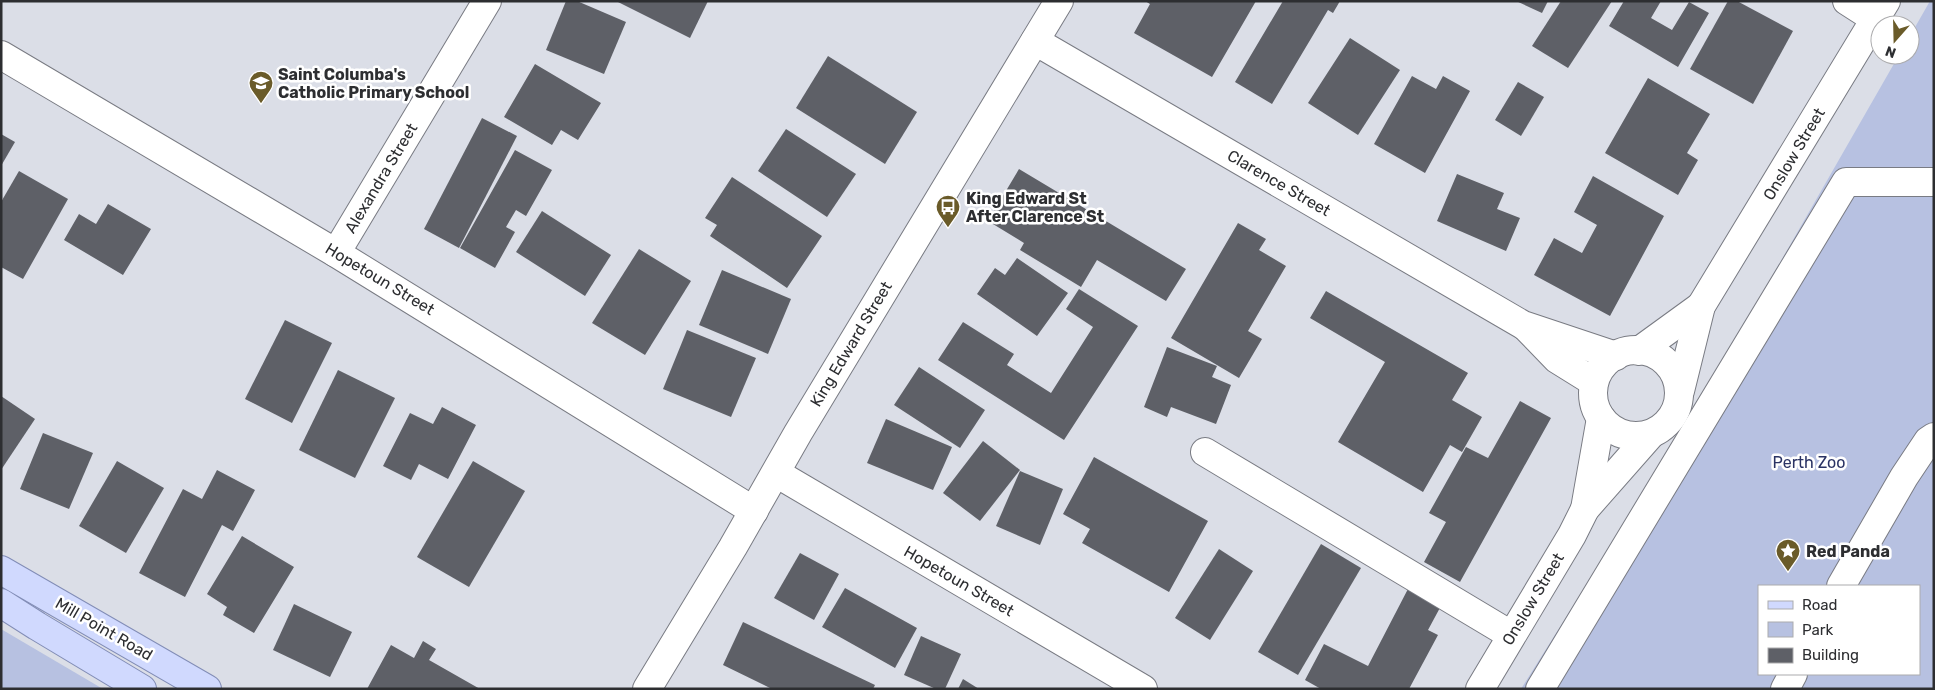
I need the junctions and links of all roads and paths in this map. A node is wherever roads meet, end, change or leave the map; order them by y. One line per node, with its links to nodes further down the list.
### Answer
1 (487, 1): 8 (street, Alexandra Street)
2 (1059, 1): 5 (street, King Edward Street)
3 (1847, 1): 4 (street)
4 (1881, 10): 9 (street, Onslow Street)
5 (1035, 41): 10 (street, Clarence Street); 18 (street, King Edward Street)
6 (1, 55): 8 (street, Hopetoun Street)
7 (1934, 182): 31 (street)
8 (336, 252): 20 (street, Hopetoun Street)
9 (1701, 306): 11 (street, Onslow Street); 13 (street, Onslow Street)
10 (1523, 325): 11 (street, Clarence Street); 12 (street, Clarence Street)
11 (1627, 353): 12 (street, Onslow Street); 13 (street)
12 (1594, 382): 14 (street, Onslow Street)
13 (1680, 391): 15 (street, Onslow Street)
14 (1601, 418): 15 (street); 19 (street, Onslow Street)
15 (1651, 434): 19 (street, Onslow Street)
16 (1934, 436): 22 (street)
17 (1205, 452): 24 (street)
18 (776, 473): 20 (street, King Edward Street); 29 (street, Hopetoun Street)
19 (1585, 509): 24 (street, Onslow Street)
20 (754, 510): 28 (street, King Edward Street)
21 (1, 570): 27 (main road, Mill Point Road)
22 (1842, 585)
23 (1, 603): 26 (main road, Mill Point Road)
24 (1512, 636): 30 (street, Onslow Street)
25 (1792, 675): 32 (street)
26 (142, 689)
27 (207, 689)
28 (647, 689)
29 (1143, 689)
30 (1480, 689)
31 (1540, 689)
32 (1785, 689)

